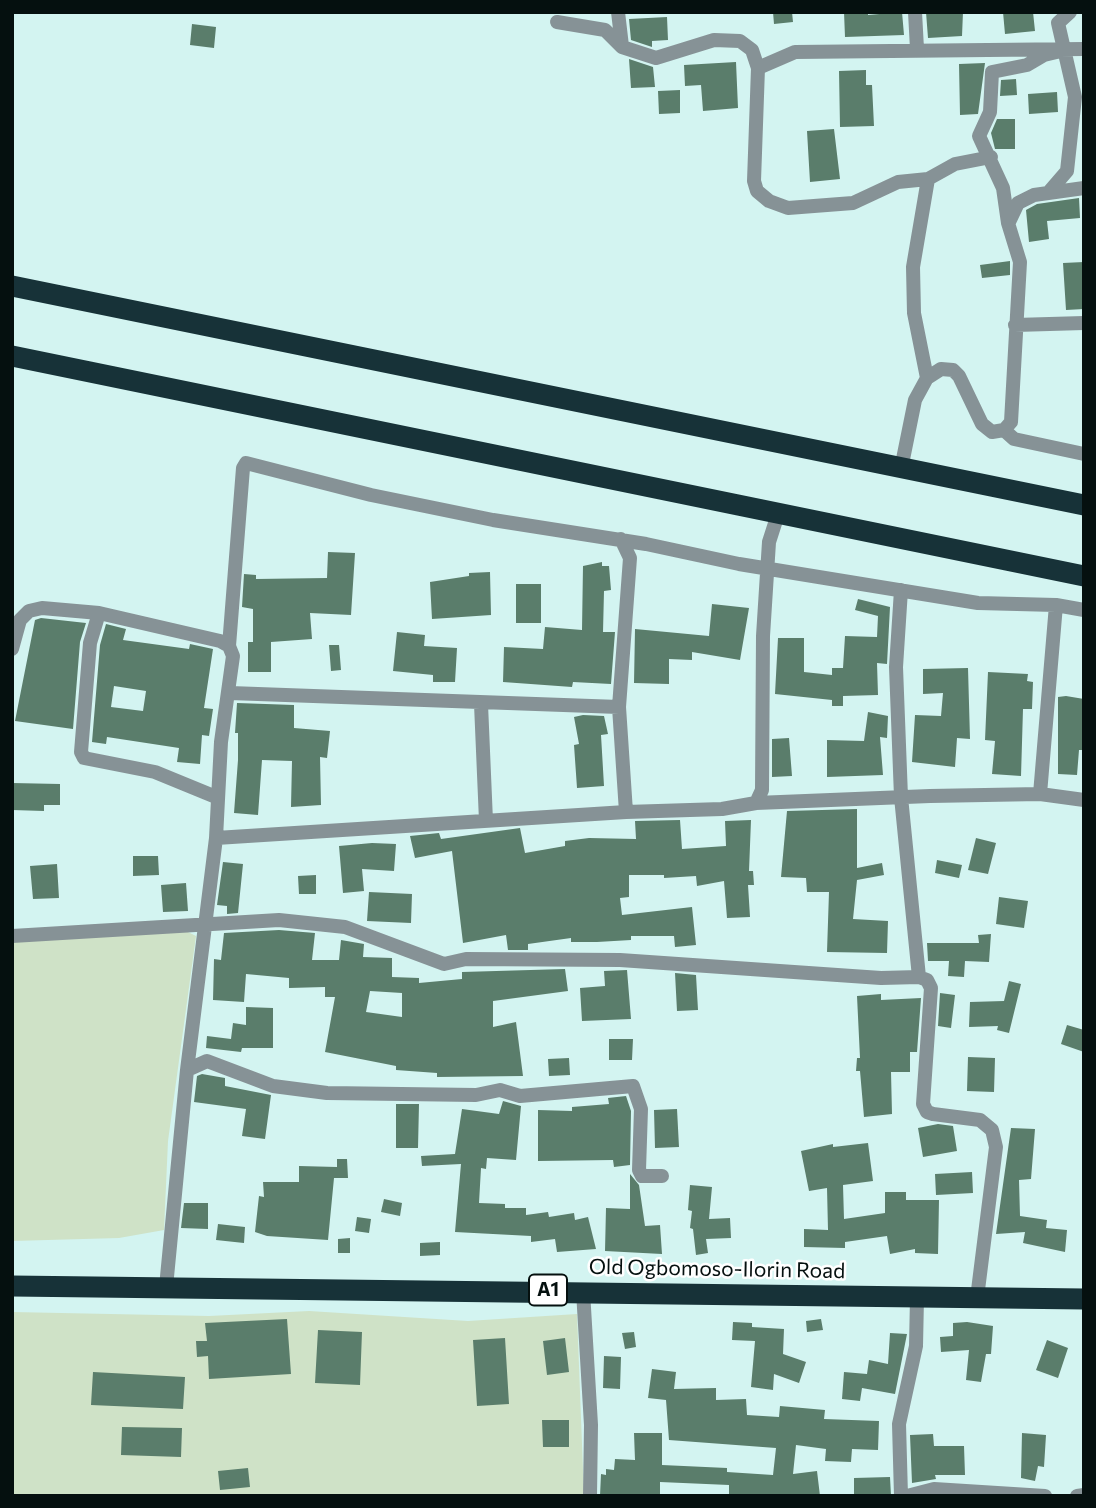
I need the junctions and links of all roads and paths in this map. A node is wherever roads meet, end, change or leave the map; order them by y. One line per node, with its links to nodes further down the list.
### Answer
1 (618, 12): 5 (street)
2 (915, 12): 6 (street)
3 (1070, 12): 8 (street)
4 (557, 22): 5 (street)
5 (622, 47): 9 (street)
6 (917, 49): 8 (street); 9 (street)
7 (1084, 49): 8 (street)
8 (1065, 50): 10 (street); 13 (street)
9 (758, 68): 11 (street)
10 (991, 157): 11 (street); 14 (street)
11 (929, 178): 19 (street)
12 (1084, 188): 13 (street)
13 (1048, 193): 14 (street)
14 (1009, 223): 17 (street)
15 (12, 286): 22 (highway)
16 (1084, 323): 17 (street)
17 (1015, 325): 20 (street)
18 (12, 356): 24 (highway)
19 (927, 378): 20 (street); 22 (street)
20 (1004, 430): 21 (street)
21 (1084, 454)
22 (901, 469): 23 (highway)
23 (1084, 505)
24 (778, 514): 28 (street); 29 (highway)
25 (621, 540): 26 (street); 27 (street); 34 (street)
26 (646, 544): 27 (street); 28 (street)
27 (630, 558): 38 (street)
28 (769, 567): 30 (street); 43 (street)
29 (1084, 576)
30 (901, 590): 31 (street); 41 (street)
31 (1056, 606): 32 (street); 39 (street)
32 (1084, 610)
33 (99, 613): 34 (street); 35 (street); 40 (street)
34 (229, 646): 36 (street)
35 (12, 649)
36 (230, 693): 37 (street); 40 (street)
37 (481, 704): 38 (street); 45 (street)
38 (619, 708): 44 (street)
39 (1040, 794): 41 (street); 42 (street)
40 (216, 797): 46 (street)
41 (901, 797): 43 (street); 49 (street)
42 (1084, 800)
43 (756, 803): 44 (street)
44 (626, 812): 45 (street)
45 (486, 821): 46 (street)
46 (216, 838): 47 (street)
47 (204, 926): 48 (street); 49 (street); 50 (street)
48 (12, 936)
49 (919, 977): 56 (street)
50 (187, 1070): 51 (street); 53 (street)
51 (662, 1175)
52 (12, 1286): 53 (highway, Old Ogbomoso-Ilorin Road / A1)
53 (166, 1287): 54 (highway, Old Ogbomoso-Ilorin Road / A1)
54 (583, 1291): 55 (highway, Old Ogbomoso-Ilorin Road / A1); 59 (street)
55 (917, 1298): 56 (highway, Old Ogbomoso-Ilorin Road / A1); 60 (street)
56 (977, 1298): 57 (highway, Old Ogbomoso-Ilorin Road / A1)
57 (1084, 1299)
58 (1084, 1495): 63 (street)
59 (590, 1496)
60 (901, 1496)
61 (907, 1496): 62 (street)
62 (1045, 1496)
63 (1077, 1496)

